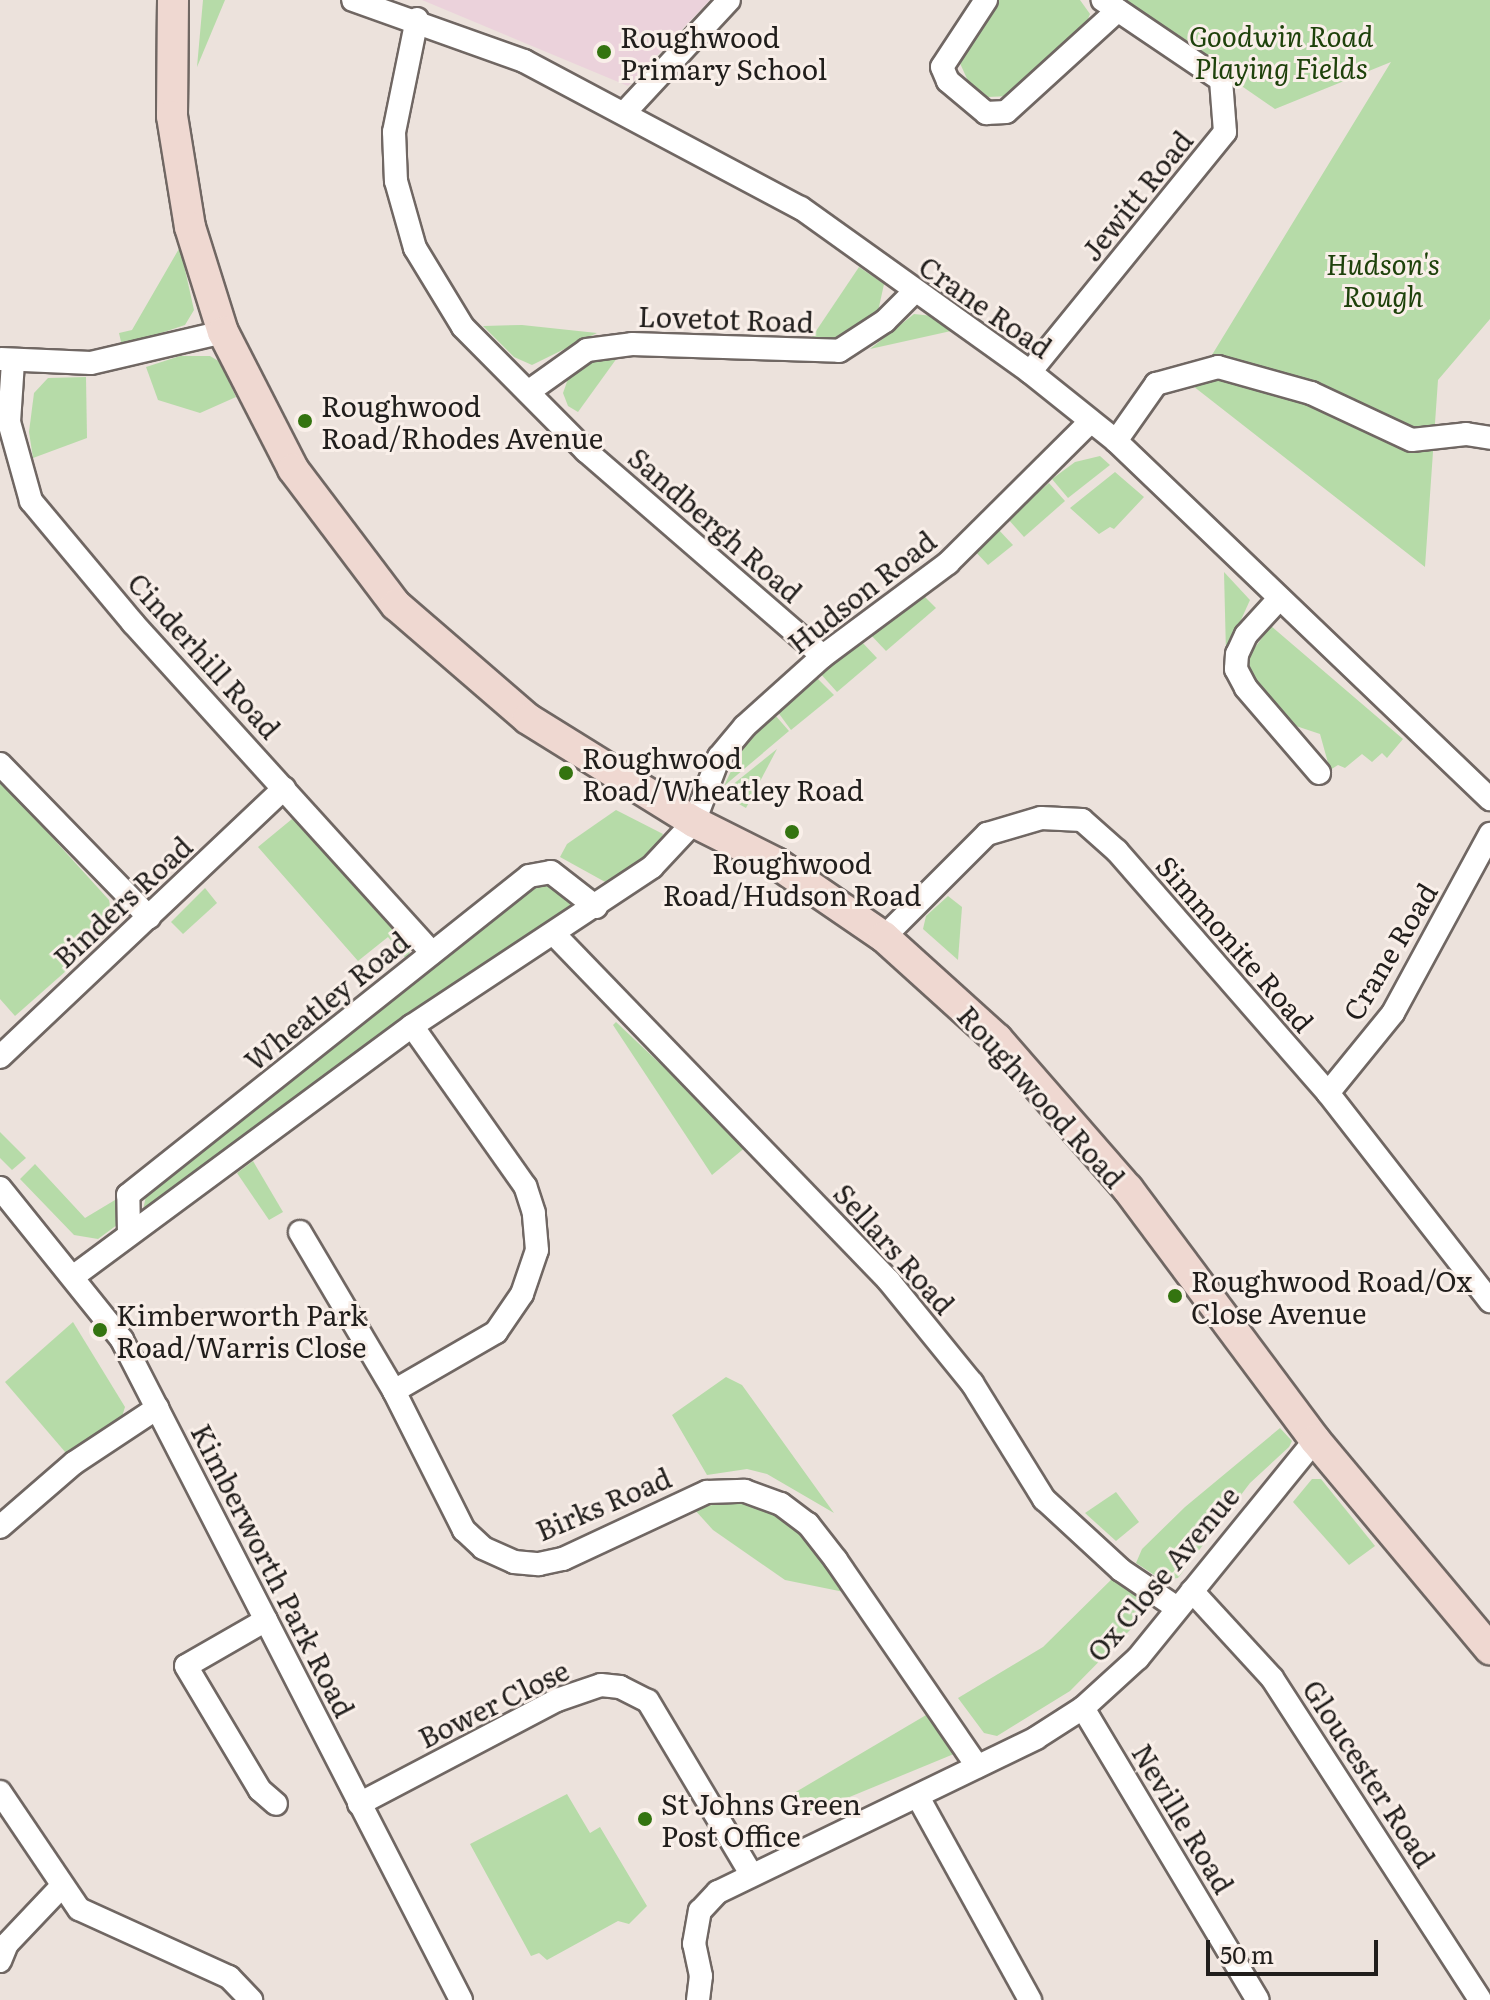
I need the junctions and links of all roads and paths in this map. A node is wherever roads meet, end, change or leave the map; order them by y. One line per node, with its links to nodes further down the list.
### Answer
1 (173, 0): 9 (street, Roughwood Road)
2 (353, 0): 6 (street, Crane Road)
3 (729, 0): 7 (street)
4 (986, 0): 5 (street)
5 (1110, 5): 11 (street, Jewitt Road)
6 (417, 19): 7 (street, Crane Road); 12 (street, Sandbergh Road)
7 (626, 111): 8 (street, Crane Road)
8 (914, 292): 11 (street, Crane Road); 12 (street, Lovetot Road)
9 (223, 332): 10 (street); 22 (street, Roughwood Road)
10 (6, 361): 20 (street, Cinderhill Road)
11 (1030, 372): 13 (street, Crane Road)
12 (528, 392): 17 (street, Sandbergh Road)
13 (1089, 423): 15 (street, Crane Road); 17 (street, Hudson Road)
14 (1490, 438): 15 (street)
15 (1116, 441): 16 (street, Crane Road)
16 (1278, 600): 19 (street); 21 (street, Crane Road)
17 (823, 656): 22 (street, Hudson Road)
18 (0, 764): 25 (street)
19 (1319, 773)
20 (284, 788): 25 (street, Binders Road); 28 (street, Cinderhill Road)
21 (1490, 799)
22 (694, 822): 24 (street); 27 (street, Roughwood Road)
23 (1490, 834): 31 (street, Crane Road)
24 (596, 907): 26 (street); 28 (street, Wheatley Road)
25 (149, 917): 30 (street, Binders Road)
26 (554, 934): 29 (street); 41 (street, Sellars Road)
27 (884, 937): 31 (street, Simmonite Road); 39 (street, Roughwood Road)
28 (432, 953): 34 (street, Wheatley Road)
29 (412, 1026): 34 (street); 37 (street)
30 (0, 1057)
31 (1328, 1093): 36 (street, Simmonite Road)
32 (0, 1188): 35 (street, Kimberworth Park Road)
33 (300, 1232): 37 (street, Birks Road)
34 (129, 1234): 35 (street)
35 (74, 1276): 38 (street, Kimberworth Park Road)
36 (1490, 1301)
37 (394, 1391): 45 (street, Birks Road)
38 (157, 1408): 40 (street); 42 (street, Kimberworth Park Road)
39 (1315, 1440): 41 (street, Ox Close Avenue); 43 (street, Roughwood Road)
40 (0, 1527)
41 (1185, 1600): 44 (street, Ox Close Avenue); 58 (street, Gloucester Road)
42 (266, 1620): 48 (street); 49 (street, Kimberworth Park Road)
43 (1490, 1649)
44 (1083, 1708): 45 (street, Ox Close Avenue); 57 (street, Neville Road)
45 (977, 1766): 47 (street, Ox Close Avenue)
46 (0, 1792): 51 (street)
47 (918, 1797): 50 (street, Ox Close Avenue); 56 (street)
48 (276, 1804)
49 (359, 1804): 50 (street, Bower Close); 54 (street, Kimberworth Park Road)
50 (751, 1874): 55 (street, Ox Close Avenue)
51 (61, 1887): 52 (street); 53 (street)
52 (0, 1961)
53 (251, 2000)
54 (461, 2000)
55 (698, 2000)
56 (1030, 2000)
57 (1258, 2000)
58 (1480, 2000)

